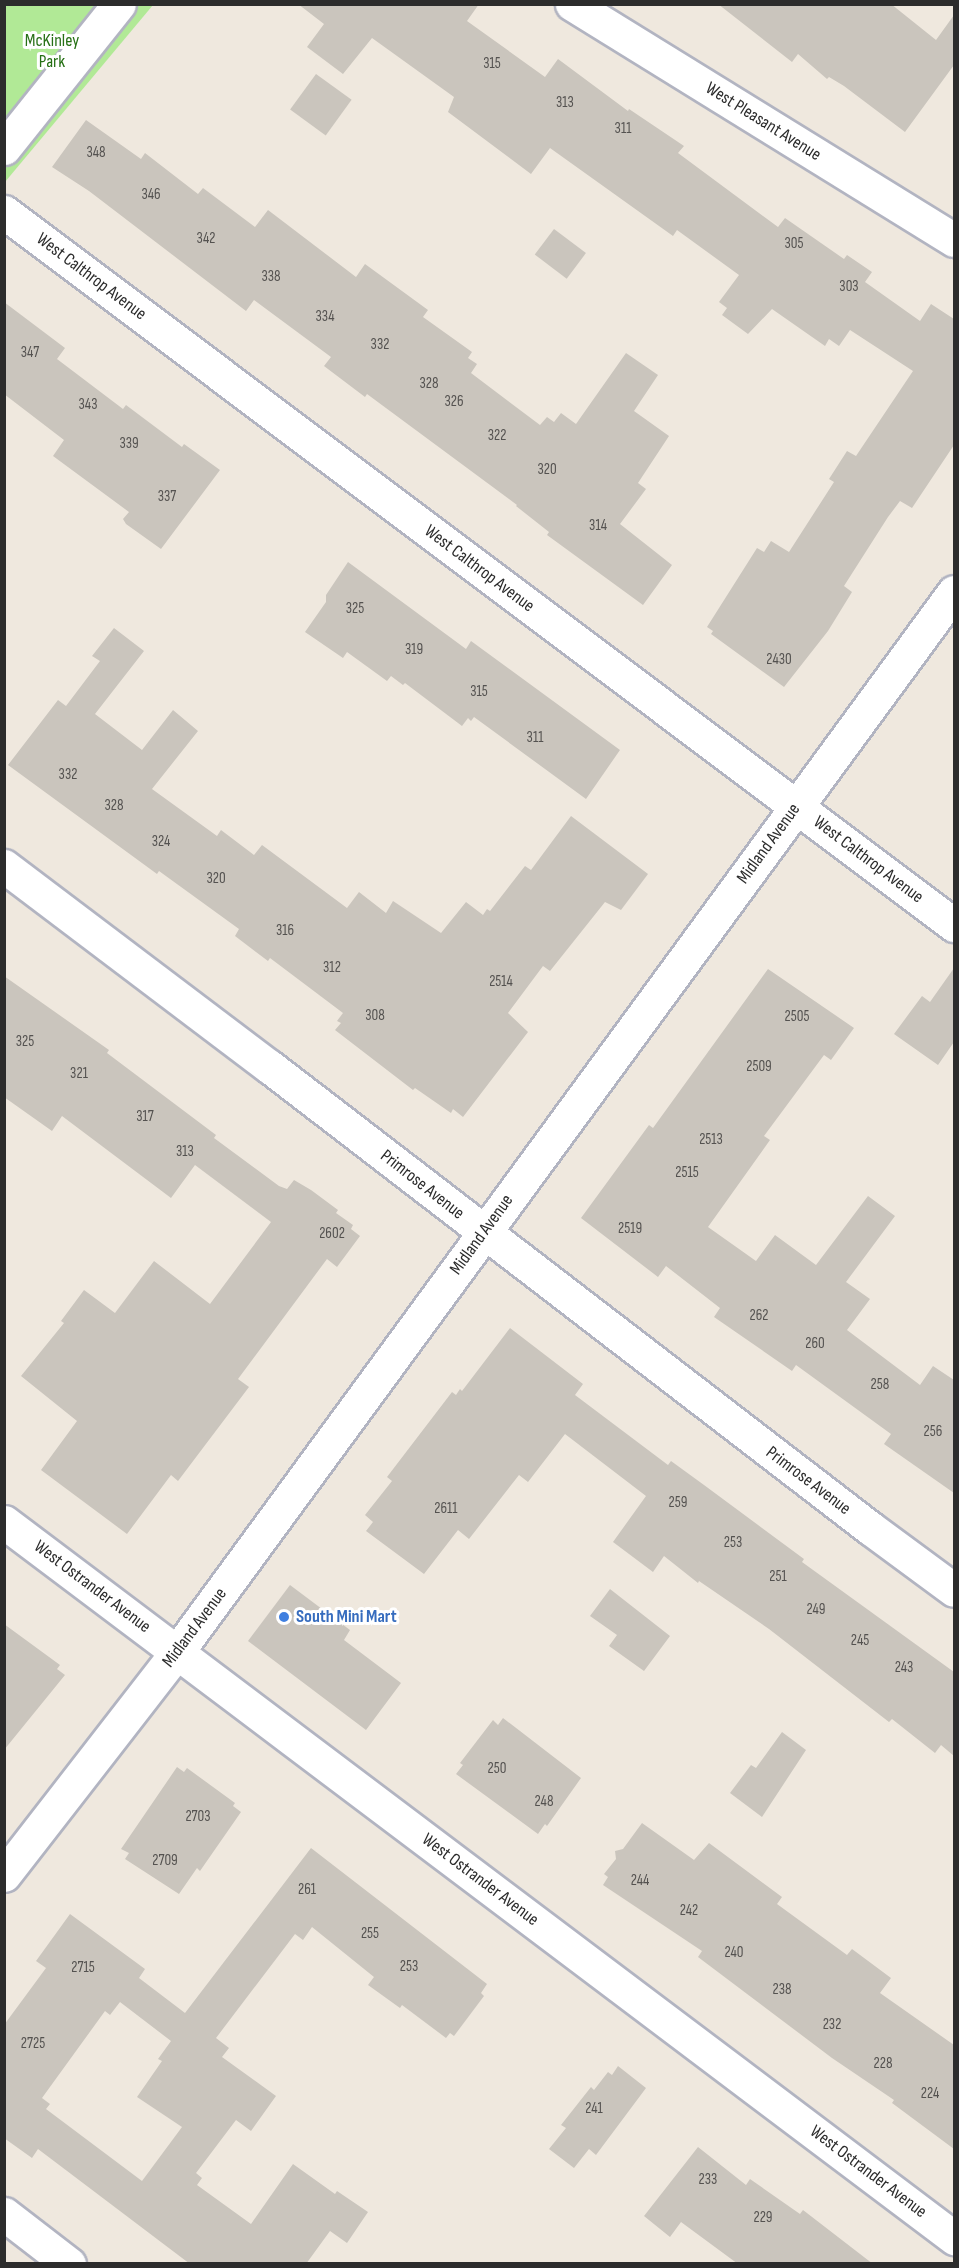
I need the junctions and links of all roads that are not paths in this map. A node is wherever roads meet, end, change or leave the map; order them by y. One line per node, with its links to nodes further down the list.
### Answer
1 (119, 4): 3 (street)
2 (573, 4): 5 (street, West Pleasant Avenue)
3 (4, 148)
4 (4, 212): 7 (street, West Calthrop Avenue)
5 (954, 240)
6 (954, 592): 7 (street, Midland Avenue)
7 (796, 806): 9 (street, West Calthrop Avenue); 10 (street, Midland Avenue)
8 (4, 866): 10 (street, Primrose Avenue)
9 (954, 925)
10 (483, 1233): 12 (street, Primrose Avenue); 13 (street, Midland Avenue)
11 (4, 1522): 13 (street, West Ostrander Avenue)
12 (954, 1590)
13 (177, 1652): 14 (street, Midland Avenue); 16 (street, West Ostrander Avenue)
14 (4, 1875)
15 (4, 2214): 17 (street)
16 (954, 2238)
17 (69, 2264)

